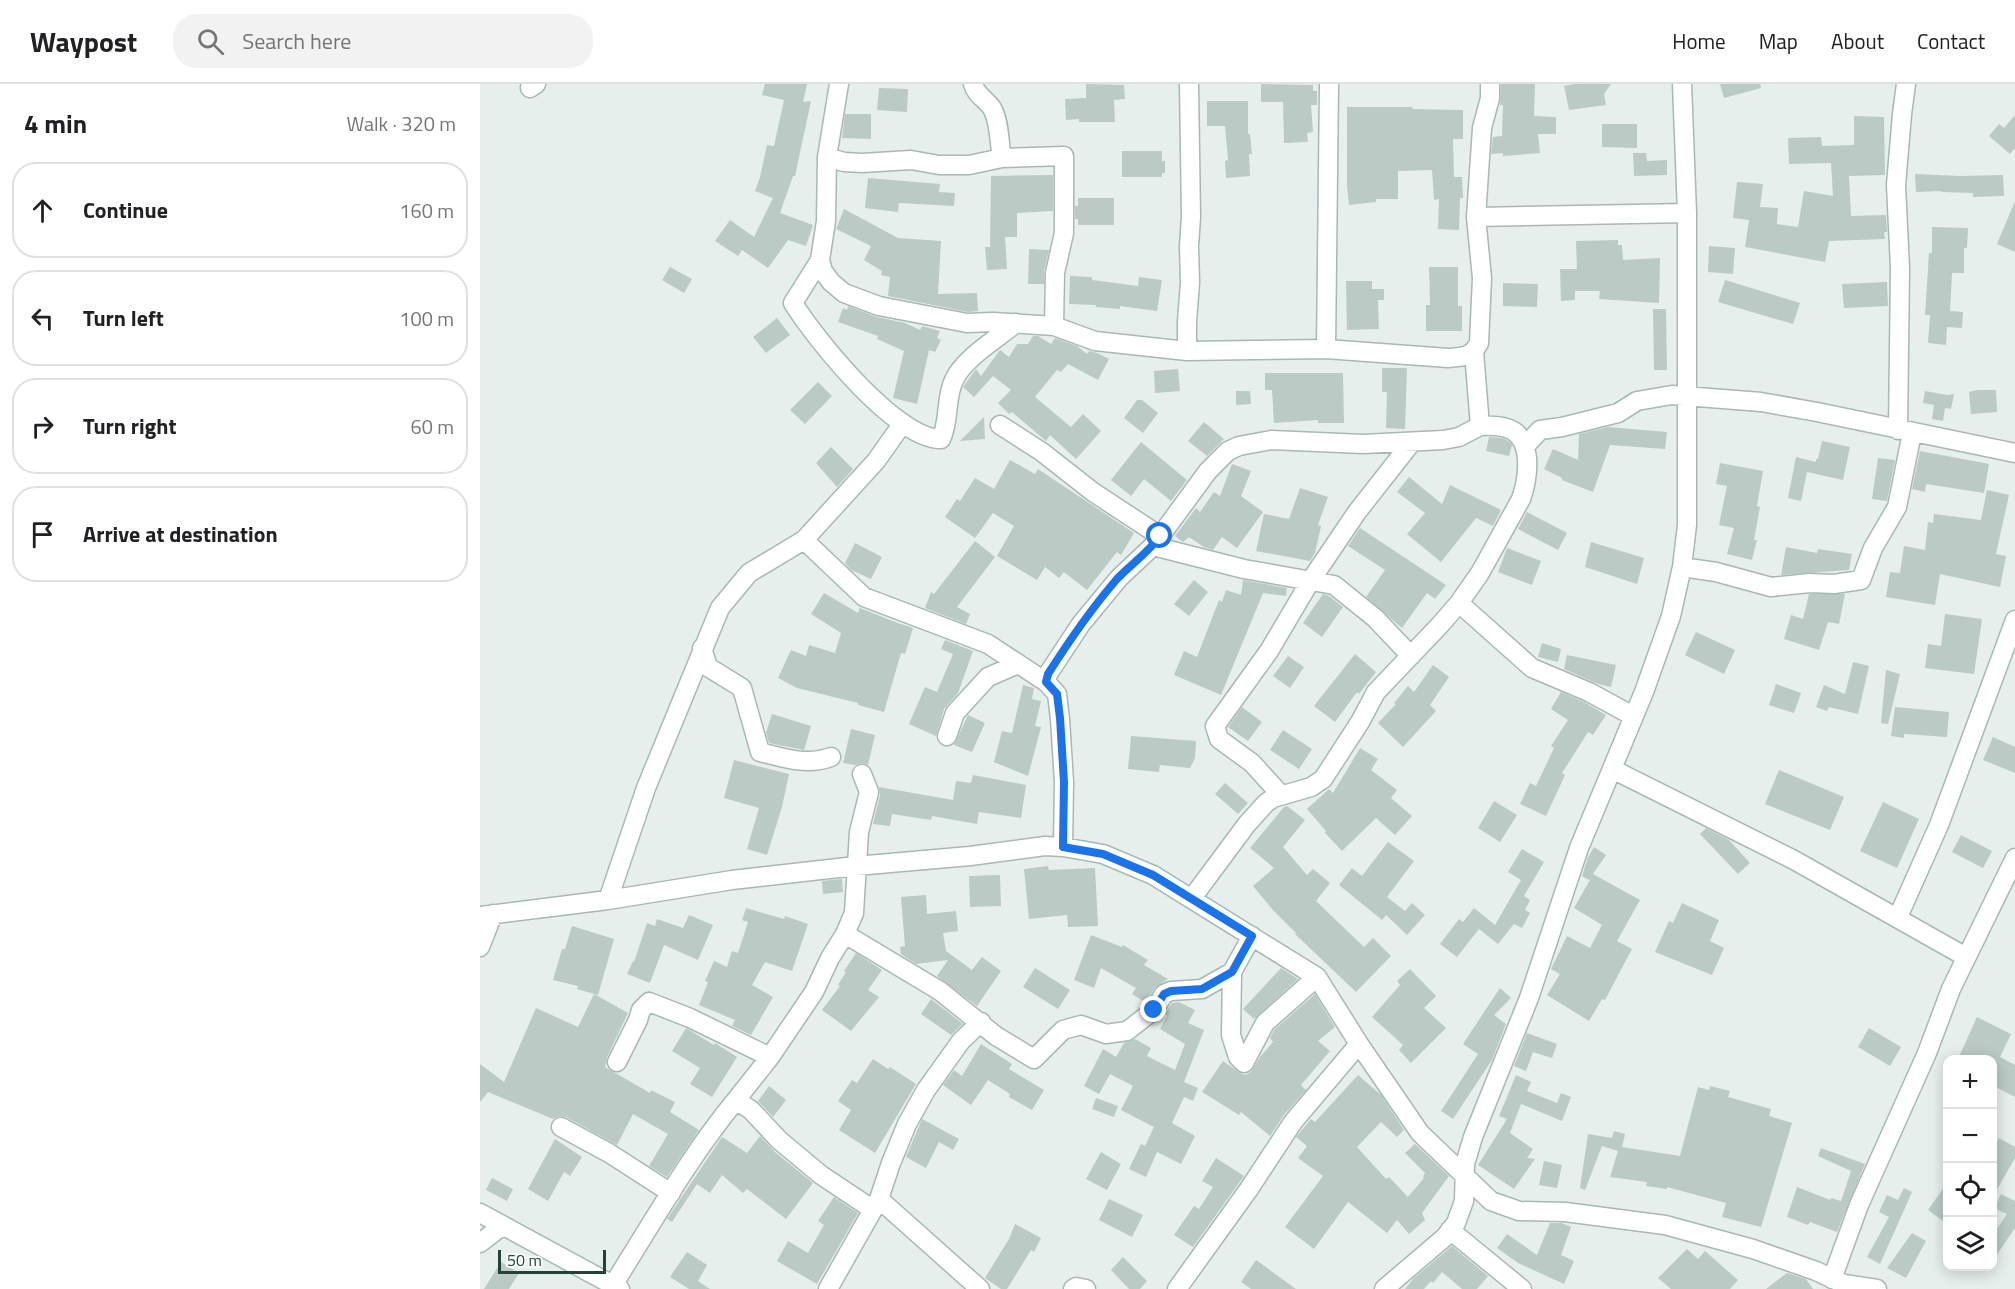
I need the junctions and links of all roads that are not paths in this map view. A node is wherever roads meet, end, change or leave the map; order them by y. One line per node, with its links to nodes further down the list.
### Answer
1 (839, 84): 8 (street)
2 (973, 84): 9 (street)
3 (1189, 84): 16 (street)
4 (1329, 84): 15 (street)
5 (1490, 84): 11 (street)
6 (1682, 84): 10 (street)
7 (1906, 84): 22 (street)
8 (827, 157): 9 (street); 12 (street)
9 (1002, 158): 14 (street)
10 (1687, 213): 11 (street); 18 (street)
11 (1476, 217): 17 (street)
12 (820, 260): 13 (street); 19 (street)
13 (1016, 323): 14 (street); 19 (street)
14 (1054, 326): 16 (street)
15 (1326, 350): 16 (street); 17 (street)
16 (1187, 351)
17 (1474, 352): 21 (street)
18 (1688, 396): 22 (street); 23 (street); 28 (street)
19 (903, 423): 26 (street)
20 (1000, 425): 27 (street)
21 (1480, 426): 23 (street); 24 (street)
22 (1905, 431): 25 (street); 28 (street)
23 (1520, 438): 30 (street)
24 (1412, 442): 27 (street); 29 (street)
25 (2015, 453)
26 (804, 540): 32 (street); 34 (street)
27 (1156, 541): 29 (street); 35 (street)
28 (1682, 567): 36 (street)
29 (1311, 580): 33 (street); 41 (street)
30 (1459, 603): 33 (street); 36 (street)
31 (2015, 620): 48 (street)
32 (702, 648): 38 (street); 46 (street)
33 (1411, 656): 41 (street)
34 (1018, 664): 35 (street); 37 (street)
35 (1046, 682): 42 (street)
36 (1633, 716): 39 (street)
37 (947, 736)
38 (831, 757)
39 (1612, 769): 48 (street); 61 (street)
40 (862, 774): 44 (street)
41 (1281, 795): 45 (street)
42 (1063, 847): 44 (street); 45 (street)
43 (2015, 858): 52 (street)
44 (856, 866): 46 (street); 49 (street)
45 (1192, 898): 50 (street)
46 (608, 900): 47 (street)
47 (487, 915): 51 (street)
48 (1898, 917): 52 (street)
49 (845, 934): 55 (street); 57 (street)
50 (1252, 936): 53 (street); 54 (street)
51 (480, 947)
52 (1966, 957): 68 (street)
53 (1232, 972): 54 (street); 55 (street)
54 (1317, 977): 56 (street)
55 (981, 1022): 63 (street)
56 (1359, 1044): 61 (street); 74 (street)
57 (770, 1057): 58 (street); 59 (street)
58 (617, 1062)
59 (736, 1100): 62 (street); 63 (street)
60 (561, 1127): 62 (street)
61 (1465, 1177): 66 (street); 68 (street)
62 (671, 1193): 69 (street)
63 (876, 1204): 70 (street); 71 (street)
64 (480, 1213): 65 (street)
65 (502, 1226): 67 (street); 69 (street)
66 (1450, 1230): 75 (street); 76 (street)
67 (480, 1243)
68 (1839, 1284): 77 (street)
69 (616, 1287)
70 (828, 1289)
71 (980, 1289)
72 (1073, 1289): 73 (street)
73 (1086, 1289)
74 (1177, 1289)
75 (1384, 1289)
76 (1522, 1289)
77 (1877, 1289)

